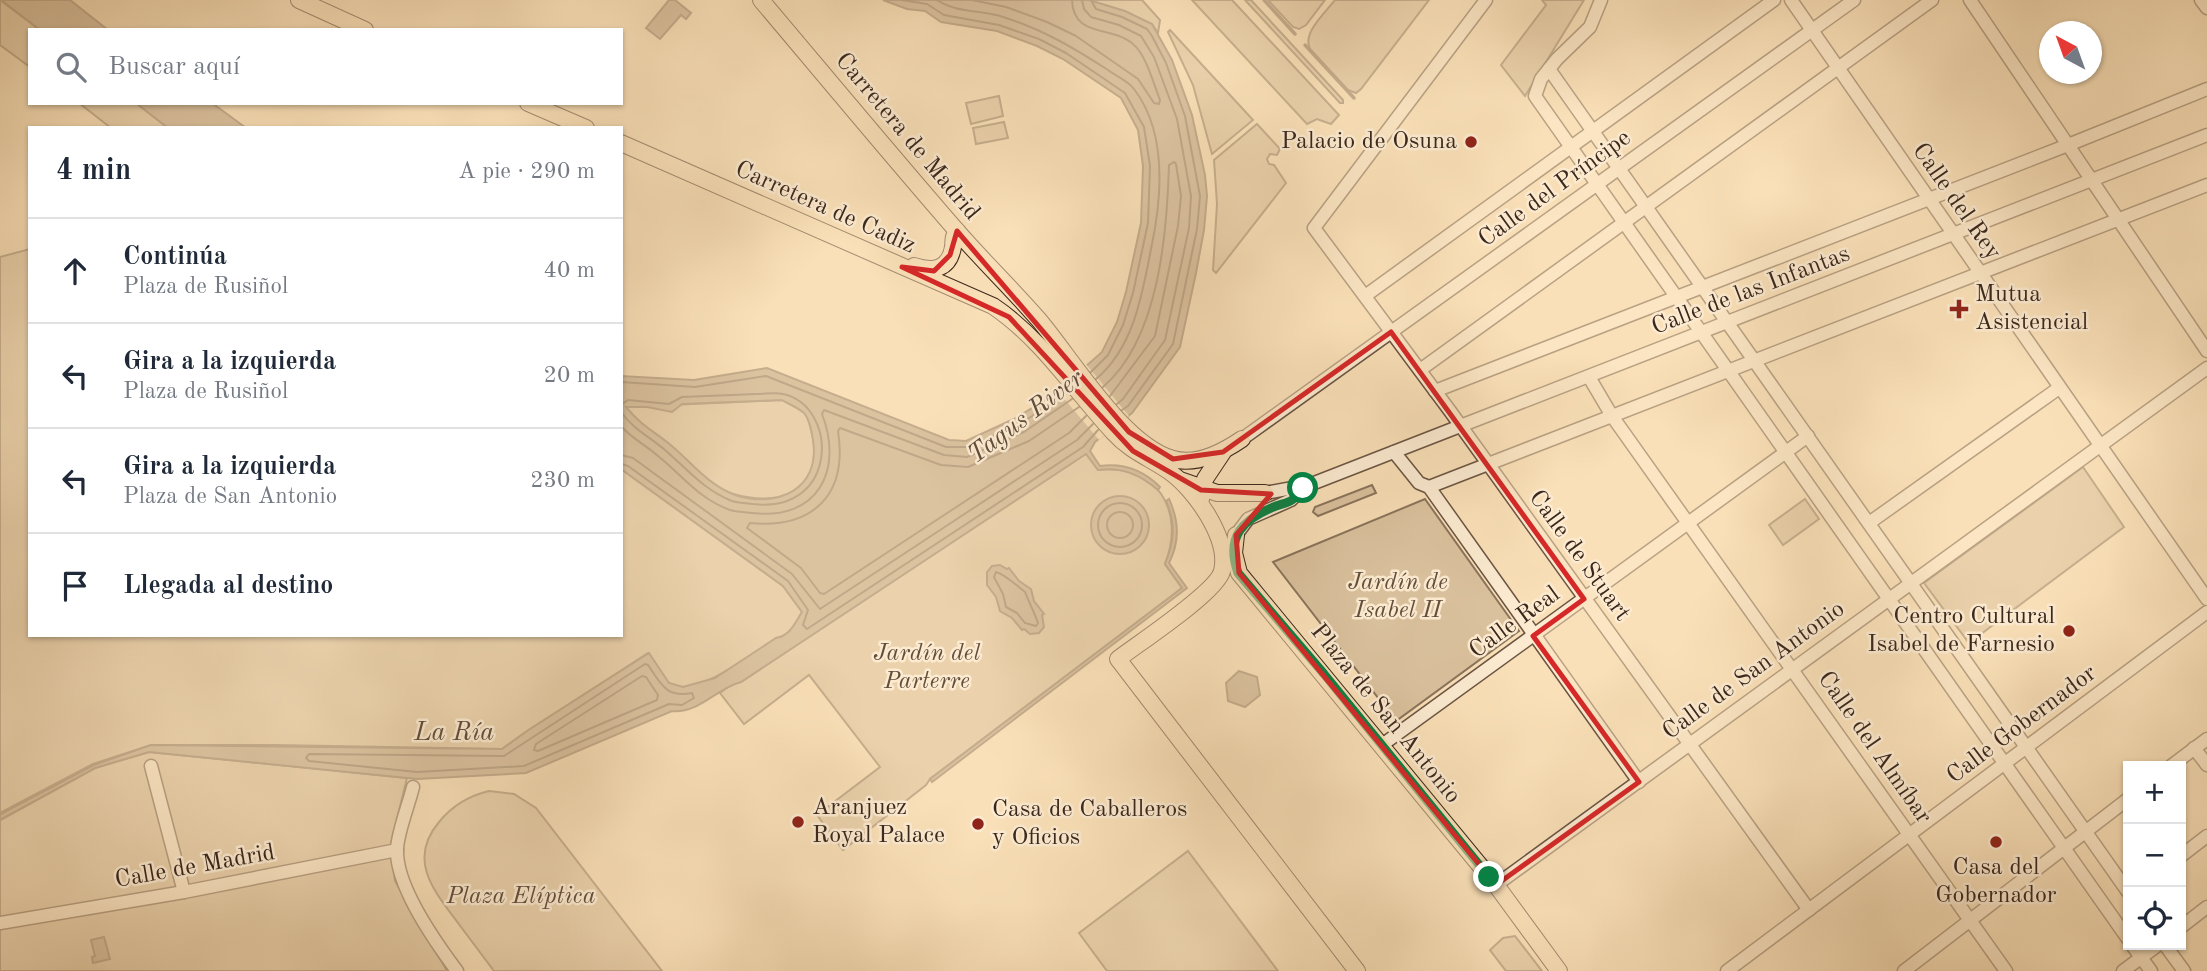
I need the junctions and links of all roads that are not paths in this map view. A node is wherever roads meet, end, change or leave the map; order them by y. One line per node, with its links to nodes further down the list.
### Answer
1 (299, 0): 12 (main road)
2 (761, 0): 32 (main road, Carretera de Madrid)
3 (1486, 0): 37 (street, Calle de Stuart)
4 (1601, 0): 15 (street)
5 (1774, 0): 19 (street, Calle del Príncipe)
6 (1791, 0): 13 (street, Calle del Rey)
7 (1854, 0): 13 (street, Calle del Príncipe)
8 (1932, 0): 14 (street)
9 (1970, 0): 22 (street)
10 (2201, 0): 11 (street)
11 (2207, 8)
12 (361, 28)
13 (1812, 30): 14 (street, Calle del Rey); 24 (street, Calle del Príncipe)
14 (1837, 68): 28 (street, Calle del Rey); 29 (street)
15 (1549, 69): 19 (street); 23 (street)
16 (2207, 89): 22 (street, Calle de las Infantas)
17 (533, 105): 18 (main road)
18 (581, 126)
19 (1594, 131): 23 (street, Calle del Príncipe); 24 (street)
20 (2207, 135): 25 (street, Calle de las Infantas)
21 (623, 144): 34 (main road, Carretera de Cadiz)
22 (2068, 145): 25 (street); 28 (street, Calle de las Infantas)
23 (1571, 147): 26 (street); 37 (street, Calle del Príncipe)
24 (1619, 168): 26 (street, Calle del Príncipe); 29 (street)
25 (2091, 180): 30 (street); 33 (street, Calle de las Infantas)
26 (1597, 184): 31 (street); 40 (street, Calle del Príncipe)
27 (2207, 185): 30 (street)
28 (1928, 199): 33 (street, Calle del Rey); 36 (street, Calle de las Infantas)
29 (1646, 207): 31 (street); 36 (street)
30 (2118, 219): 35 (street); 43 (street)
31 (1624, 222): 38 (street); 46 (street)
32 (957, 231): 34 (main road); 42 (main road, Carretera de Madrid)
33 (1953, 235): 35 (street, Calle del Rey); 39 (street, Calle de las Infantas)
34 (902, 267): 42 (main road, Carretera de Cadiz)
35 (1979, 273): 44 (street); 49 (street, Calle del Rey)
36 (1702, 287): 38 (street, Calle de las Infantas); 39 (street)
37 (1365, 296): 40 (street, Calle de Stuart)
38 (1676, 297): 41 (street); 50 (street, Calle de las Infantas)
39 (1727, 322): 41 (street, Calle de las Infantas); 44 (street)
40 (1391, 332): 46 (street, Calle de Stuart); 55 (street, Calle del Príncipe)
41 (1701, 333): 47 (street); 48 (street, Calle de las Infantas)
42 (1044, 338): 52 (main road)
43 (2207, 351)
44 (1754, 359): 47 (street); 54 (street)
45 (2207, 368): 56 (street, Calle de San Antonio)
46 (1420, 370): 50 (street, Calle de Stuart)
47 (1728, 370): 51 (street); 59 (street)
48 (1589, 377): 51 (street, Calle del Almíbar); 53 (street, Calle de las Infantas)
49 (2059, 388): 56 (street, Calle del Rey); 68 (street)
50 (1435, 391): 53 (street, Calle de Stuart)
51 (1612, 416): 60 (street); 67 (street, Calle del Almíbar)
52 (1116, 426): 57 (main road); 61 (main road)
53 (1461, 426): 58 (street, Calle de las Infantas); 60 (street, Calle de Stuart)
54 (1808, 436): 59 (street, Calle Real); 68 (street)
55 (1242, 439): 57 (main road)
56 (2099, 445): 71 (street, Calle de San Antonio); 74 (street, Calle del Rey)
57 (1223, 452): 64 (main road)
58 (1394, 452): 62 (street, Calle de las Infantas); 63 (street)
59 (1786, 453): 67 (street, Calle Real); 73 (street)
60 (1488, 465): 63 (street); 72 (street, Calle de Stuart)
61 (1175, 476): 64 (main road); 66 (main road)
62 (1306, 486): 65 (street); 69 (street)
63 (1429, 488): 76 (street)
64 (1201, 490): 65 (main road); 66 (main road)
65 (1265, 493)
66 (1201, 507): 70 (main road)
67 (1688, 523): 72 (street, Calle Real); 77 (street, Calle del Almíbar)
68 (1869, 523): 71 (street)
69 (1237, 536): 70 (main road)
70 (1232, 564): 80 (main road, Plaza de San Antonio); 110 (main road)
71 (1911, 583): 73 (street, Calle de San Antonio); 81 (street)
72 (1584, 599): 76 (street, Calle Real); 79 (street, Calle de Stuart)
73 (1889, 599): 77 (street, Calle de San Antonio); 84 (street)
74 (2207, 599)
75 (2207, 612): 81 (street, Calle Gobernador)
76 (1533, 636): 80 (street, Calle Real); 87 (street)
77 (1792, 670): 79 (street, Calle de San Antonio); 91 (street, Calle del Almíbar)
78 (2207, 739): 82 (street)
79 (1689, 744): 87 (street, Calle de San Antonio); 100 (street, Calle de Stuart)
80 (1382, 745): 96 (main road, Plaza de San Antonio)
81 (2027, 748): 84 (street, Calle Gobernador); 90 (street)
82 (2194, 748): 83 (street); 85 (street)
83 (2177, 761)
84 (2005, 764): 91 (street, Calle Gobernador); 93 (street)
85 (2207, 765)
86 (151, 766): 98 (street)
87 (1639, 782): 96 (street, Calle de San Antonio)
88 (414, 787): 94 (street)
89 (2123, 803): 90 (street)
90 (2086, 832): 93 (street); 97 (street)
91 (1909, 835): 100 (street, Calle Gobernador); 101 (street, Calle del Almíbar)
92 (2207, 835): 95 (street)
93 (2064, 848): 101 (street); 104 (street)
94 (397, 850): 98 (street, Calle de Madrid); 109 (street)
95 (2186, 852)
96 (1496, 885): 111 (main road, Plaza de San Antonio)
97 (2124, 887)
98 (184, 892): 102 (street, Calle de Madrid)
99 (2207, 907): 103 (street)
100 (1809, 910): 112 (street, Calle Gobernador)
101 (1970, 920): 113 (street); 114 (street, Calle del Almíbar)
102 (0, 923)
103 (2186, 923)
104 (2123, 932)
105 (2136, 950): 108 (street)
106 (2151, 950): 108 (street)
107 (2168, 950): 117 (street)
108 (2141, 957): 115 (street); 116 (street)
109 (457, 971)
110 (1357, 971)
111 (1559, 971)
112 (1727, 971)
113 (1904, 971)
114 (2006, 971)
115 (2123, 971)
116 (2151, 971)
117 (2183, 971)

